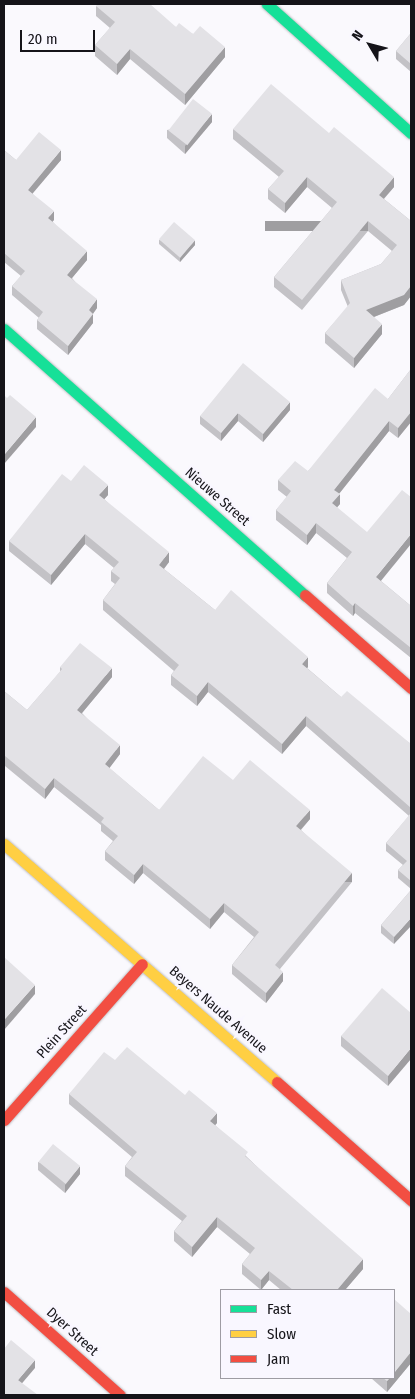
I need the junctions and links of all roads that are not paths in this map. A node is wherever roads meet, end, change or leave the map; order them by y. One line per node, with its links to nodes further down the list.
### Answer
1 (266, 4): 2 (street)
2 (411, 133)
3 (4, 329): 4 (street, Nieuwe Street)
4 (411, 688)
5 (4, 844): 6 (street, Beyers Naude Avenue)
6 (142, 964): 7 (street, Plein Street); 8 (street, Beyers Naude Avenue)
7 (4, 1120)
8 (411, 1200)
9 (4, 1292): 10 (street, Dyer Street)
10 (120, 1395)

